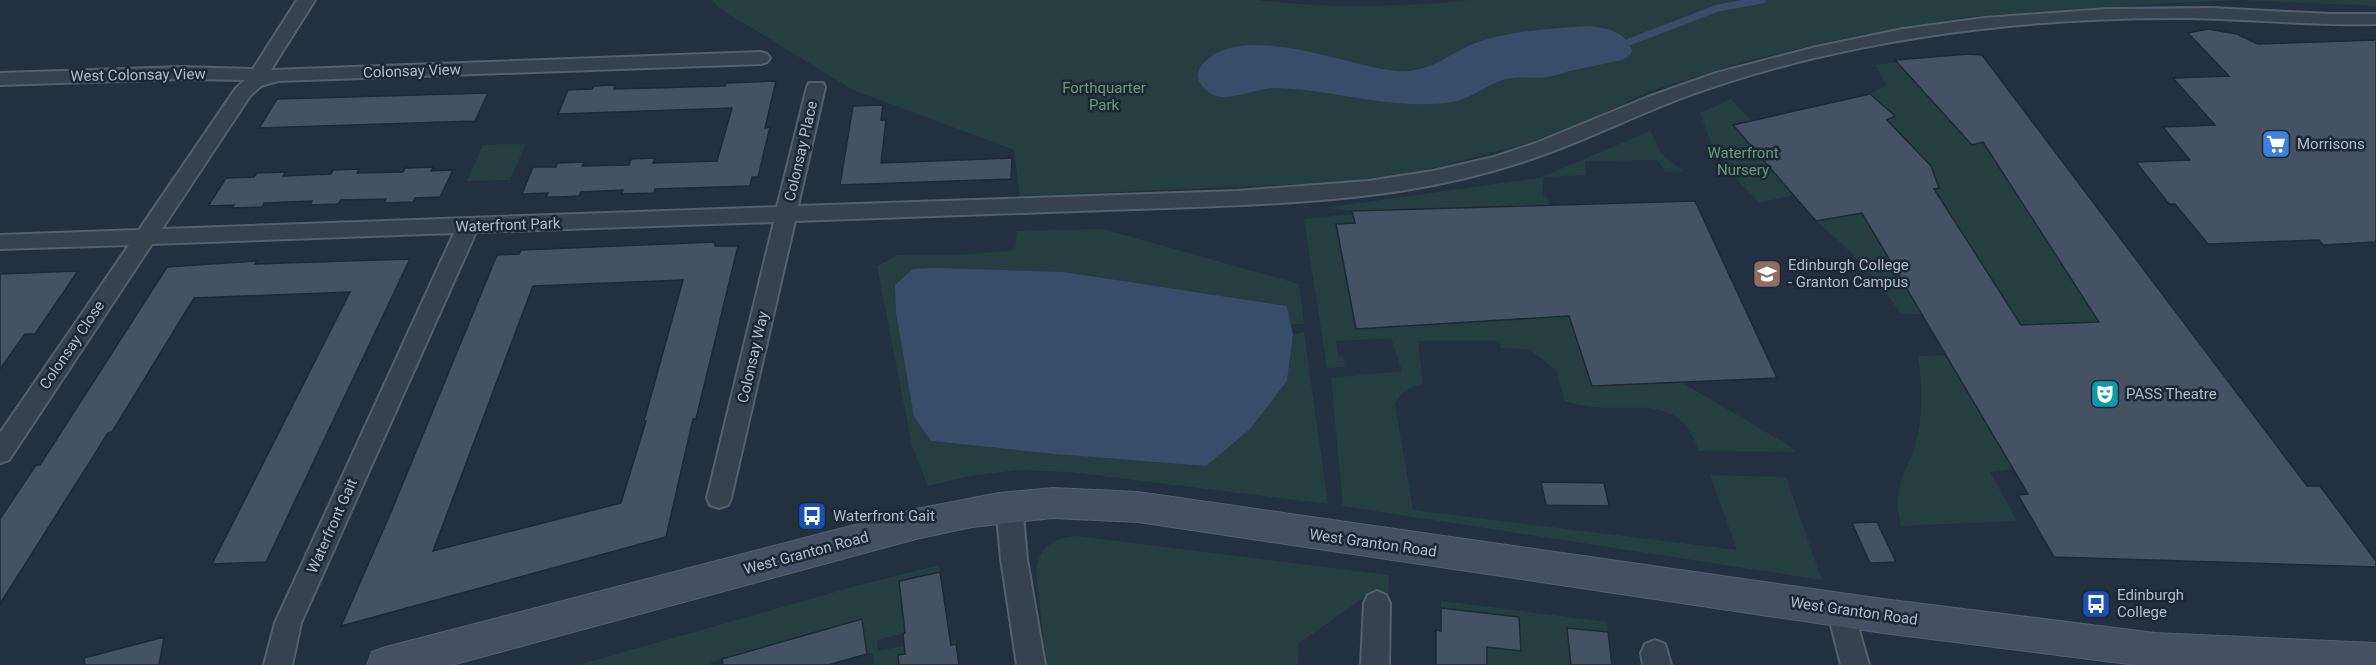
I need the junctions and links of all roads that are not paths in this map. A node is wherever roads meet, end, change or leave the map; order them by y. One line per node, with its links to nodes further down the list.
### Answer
1 (306, 0): 4 (street)
2 (2376, 19): 7 (street, Waterfront Park)
3 (761, 58): 4 (street, Colonsay View)
4 (263, 77): 5 (street, West Colonsay View); 9 (street)
5 (0, 79)
6 (816, 87): 7 (street, Colonsay Place)
7 (786, 215): 8 (street, Waterfront Park); 12 (street, Colonsay Way)
8 (468, 226): 9 (street, Waterfront Park); 17 (street, Waterfront Gait)
9 (145, 238): 10 (street, Waterfront Park); 11 (street, Colonsay Close)
10 (0, 242)
11 (0, 453)
12 (719, 498)
13 (1009, 505): 15 (street, West Granton Road); 18 (street, West Granton Road); 19 (street)
14 (1377, 603): 20 (street)
15 (1839, 609): 16 (street, West Granton Road); 21 (street)
16 (2376, 662)
17 (278, 665)
18 (386, 665)
19 (1031, 665)
20 (1375, 665)
21 (1855, 665)

